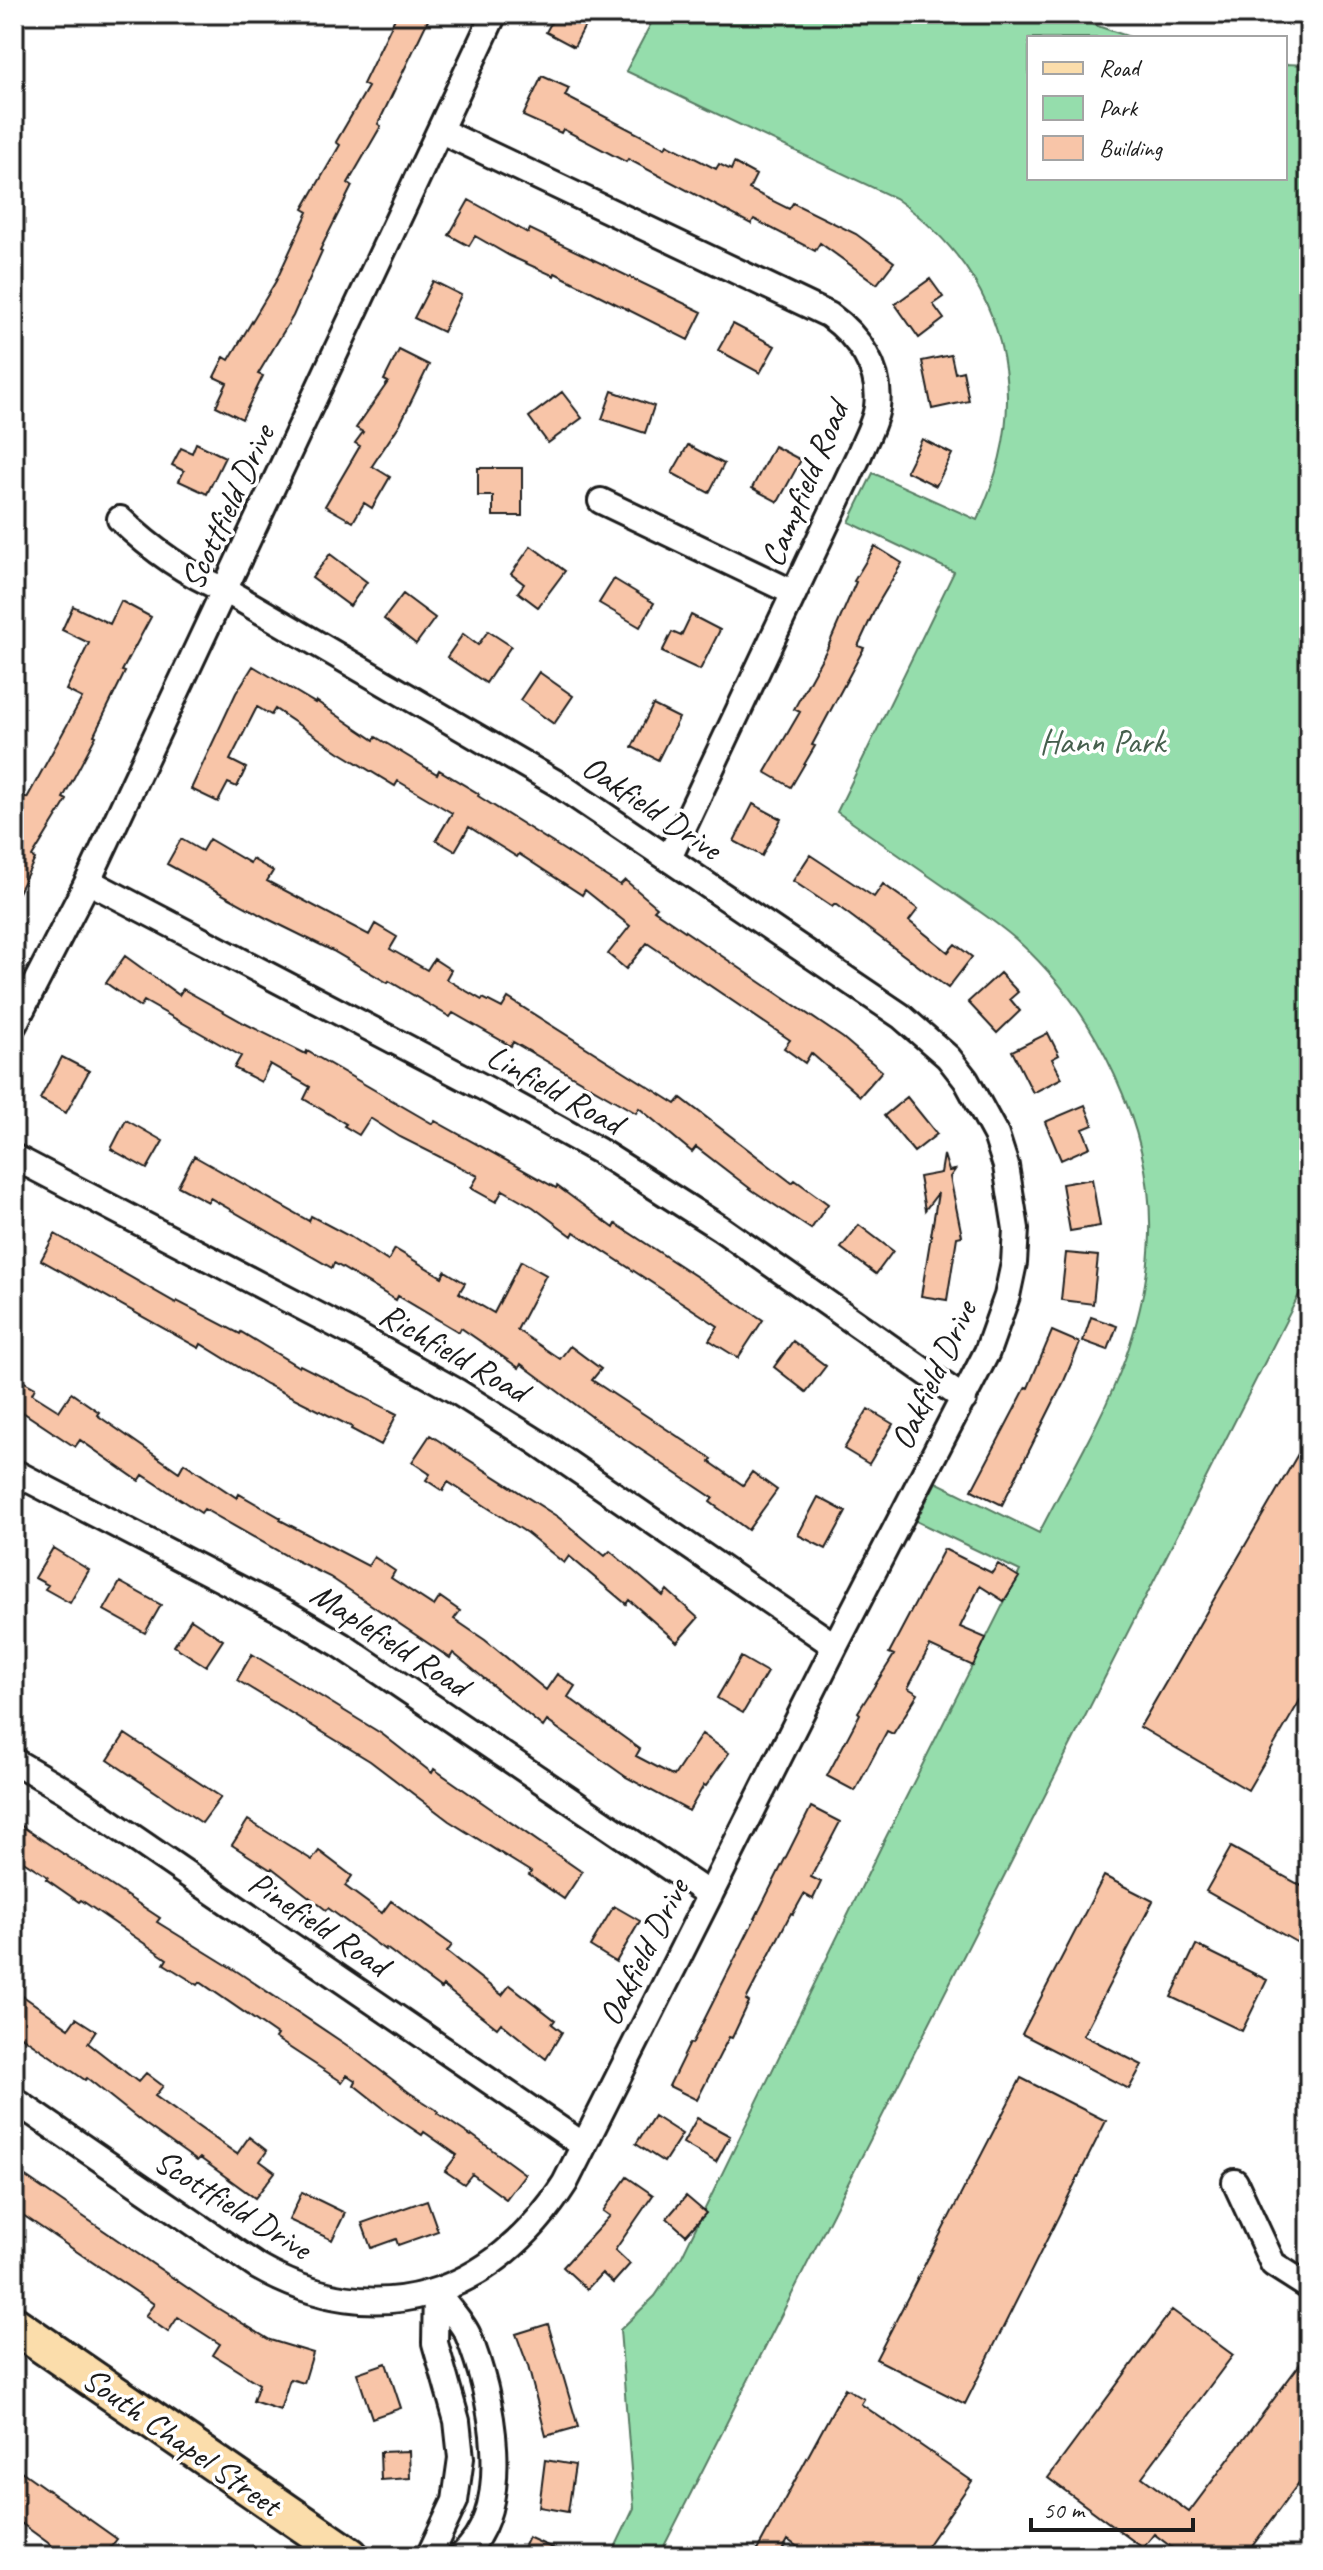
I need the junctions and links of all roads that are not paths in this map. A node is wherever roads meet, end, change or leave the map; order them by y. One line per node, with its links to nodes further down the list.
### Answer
1 (494, 14): 2 (street, Scottfield Drive)
2 (441, 131): 5 (street, Scottfield Drive); 6 (street, Campfield Road)
3 (601, 501): 6 (street)
4 (120, 519): 5 (street, Oakfield Drive)
5 (225, 590): 7 (street, Oakfield Drive); 8 (street, Scottfield Drive)
6 (794, 593): 7 (street, Campfield Road)
7 (669, 858): 11 (street, Oakfield Drive)
8 (88, 881): 9 (street, Scottfield Drive); 11 (street, Linfield Road)
9 (14, 1025)
10 (14, 1157): 13 (street, Richfield Road)
11 (964, 1399): 13 (street, Oakfield Drive)
12 (14, 1472): 15 (street, Maplefield Road)
13 (835, 1646): 15 (street, Oakfield Drive)
14 (14, 1761): 17 (street, Pinefield Road)
15 (710, 1895): 17 (street, Oakfield Drive)
16 (14, 2100): 20 (street, Scottfield Drive)
17 (583, 2145): 20 (street, Oakfield Drive)
18 (1235, 2182): 19 (street)
19 (1309, 2287)
20 (436, 2291): 23 (street); 24 (street)
21 (14, 2325): 22 (main road, South Chapel Street)
22 (350, 2556)
23 (429, 2556)
24 (461, 2556)

